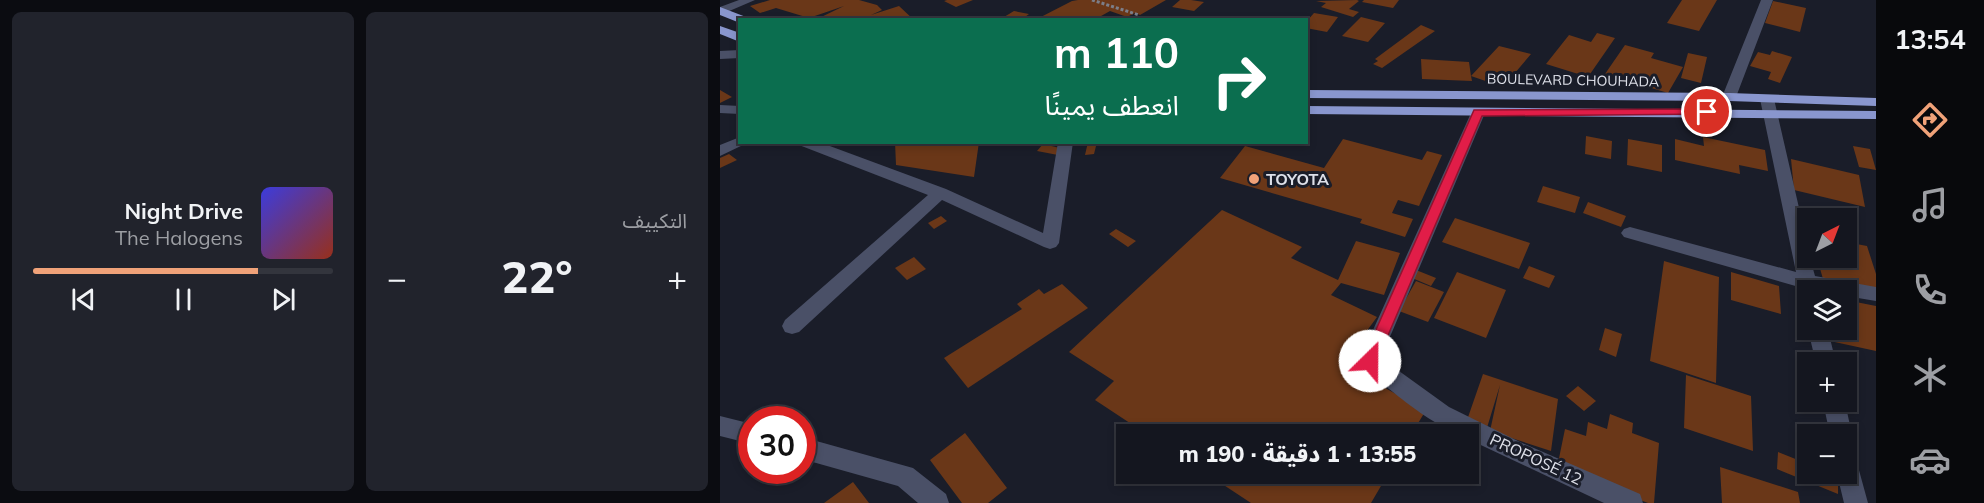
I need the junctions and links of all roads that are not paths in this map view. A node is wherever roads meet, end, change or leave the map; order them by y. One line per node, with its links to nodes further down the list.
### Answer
1 (749, 0): 3 (street)
2 (1767, 0): 10 (street)
3 (720, 11): 4 (highway)
4 (738, 18)
5 (720, 30): 6 (highway)
6 (738, 37)
7 (738, 54): 8 (street)
8 (720, 55)
9 (1308, 94): 10 (highway, BOULEVARD CHOUHADA)
10 (1729, 97): 12 (highway, BOULEVARD CHOUHADA)
11 (1876, 102): 12 (highway, BOULEVARD CHOUHADA)
12 (1769, 106): 16 (highway); 17 (highway); 24 (street)
13 (720, 109): 14 (street)
14 (738, 110)
15 (1308, 110): 16 (highway)
16 (1478, 113): 34 (street, PROPOSÉ 12)
17 (1876, 115)
18 (738, 142): 21 (street)
19 (809, 144): 22 (street)
20 (1066, 144): 22 (street)
21 (720, 151)
22 (940, 194): 28 (street)
23 (1630, 233): 25 (street)
24 (1807, 280)
25 (1797, 283)
26 (1857, 292): 27 (street)
27 (1876, 294)
28 (792, 326)
29 (720, 426): 30 (street)
30 (738, 430)
31 (816, 452): 33 (street)
32 (1852, 484): 35 (street)
33 (937, 503)
34 (1631, 503)
35 (1856, 503)

